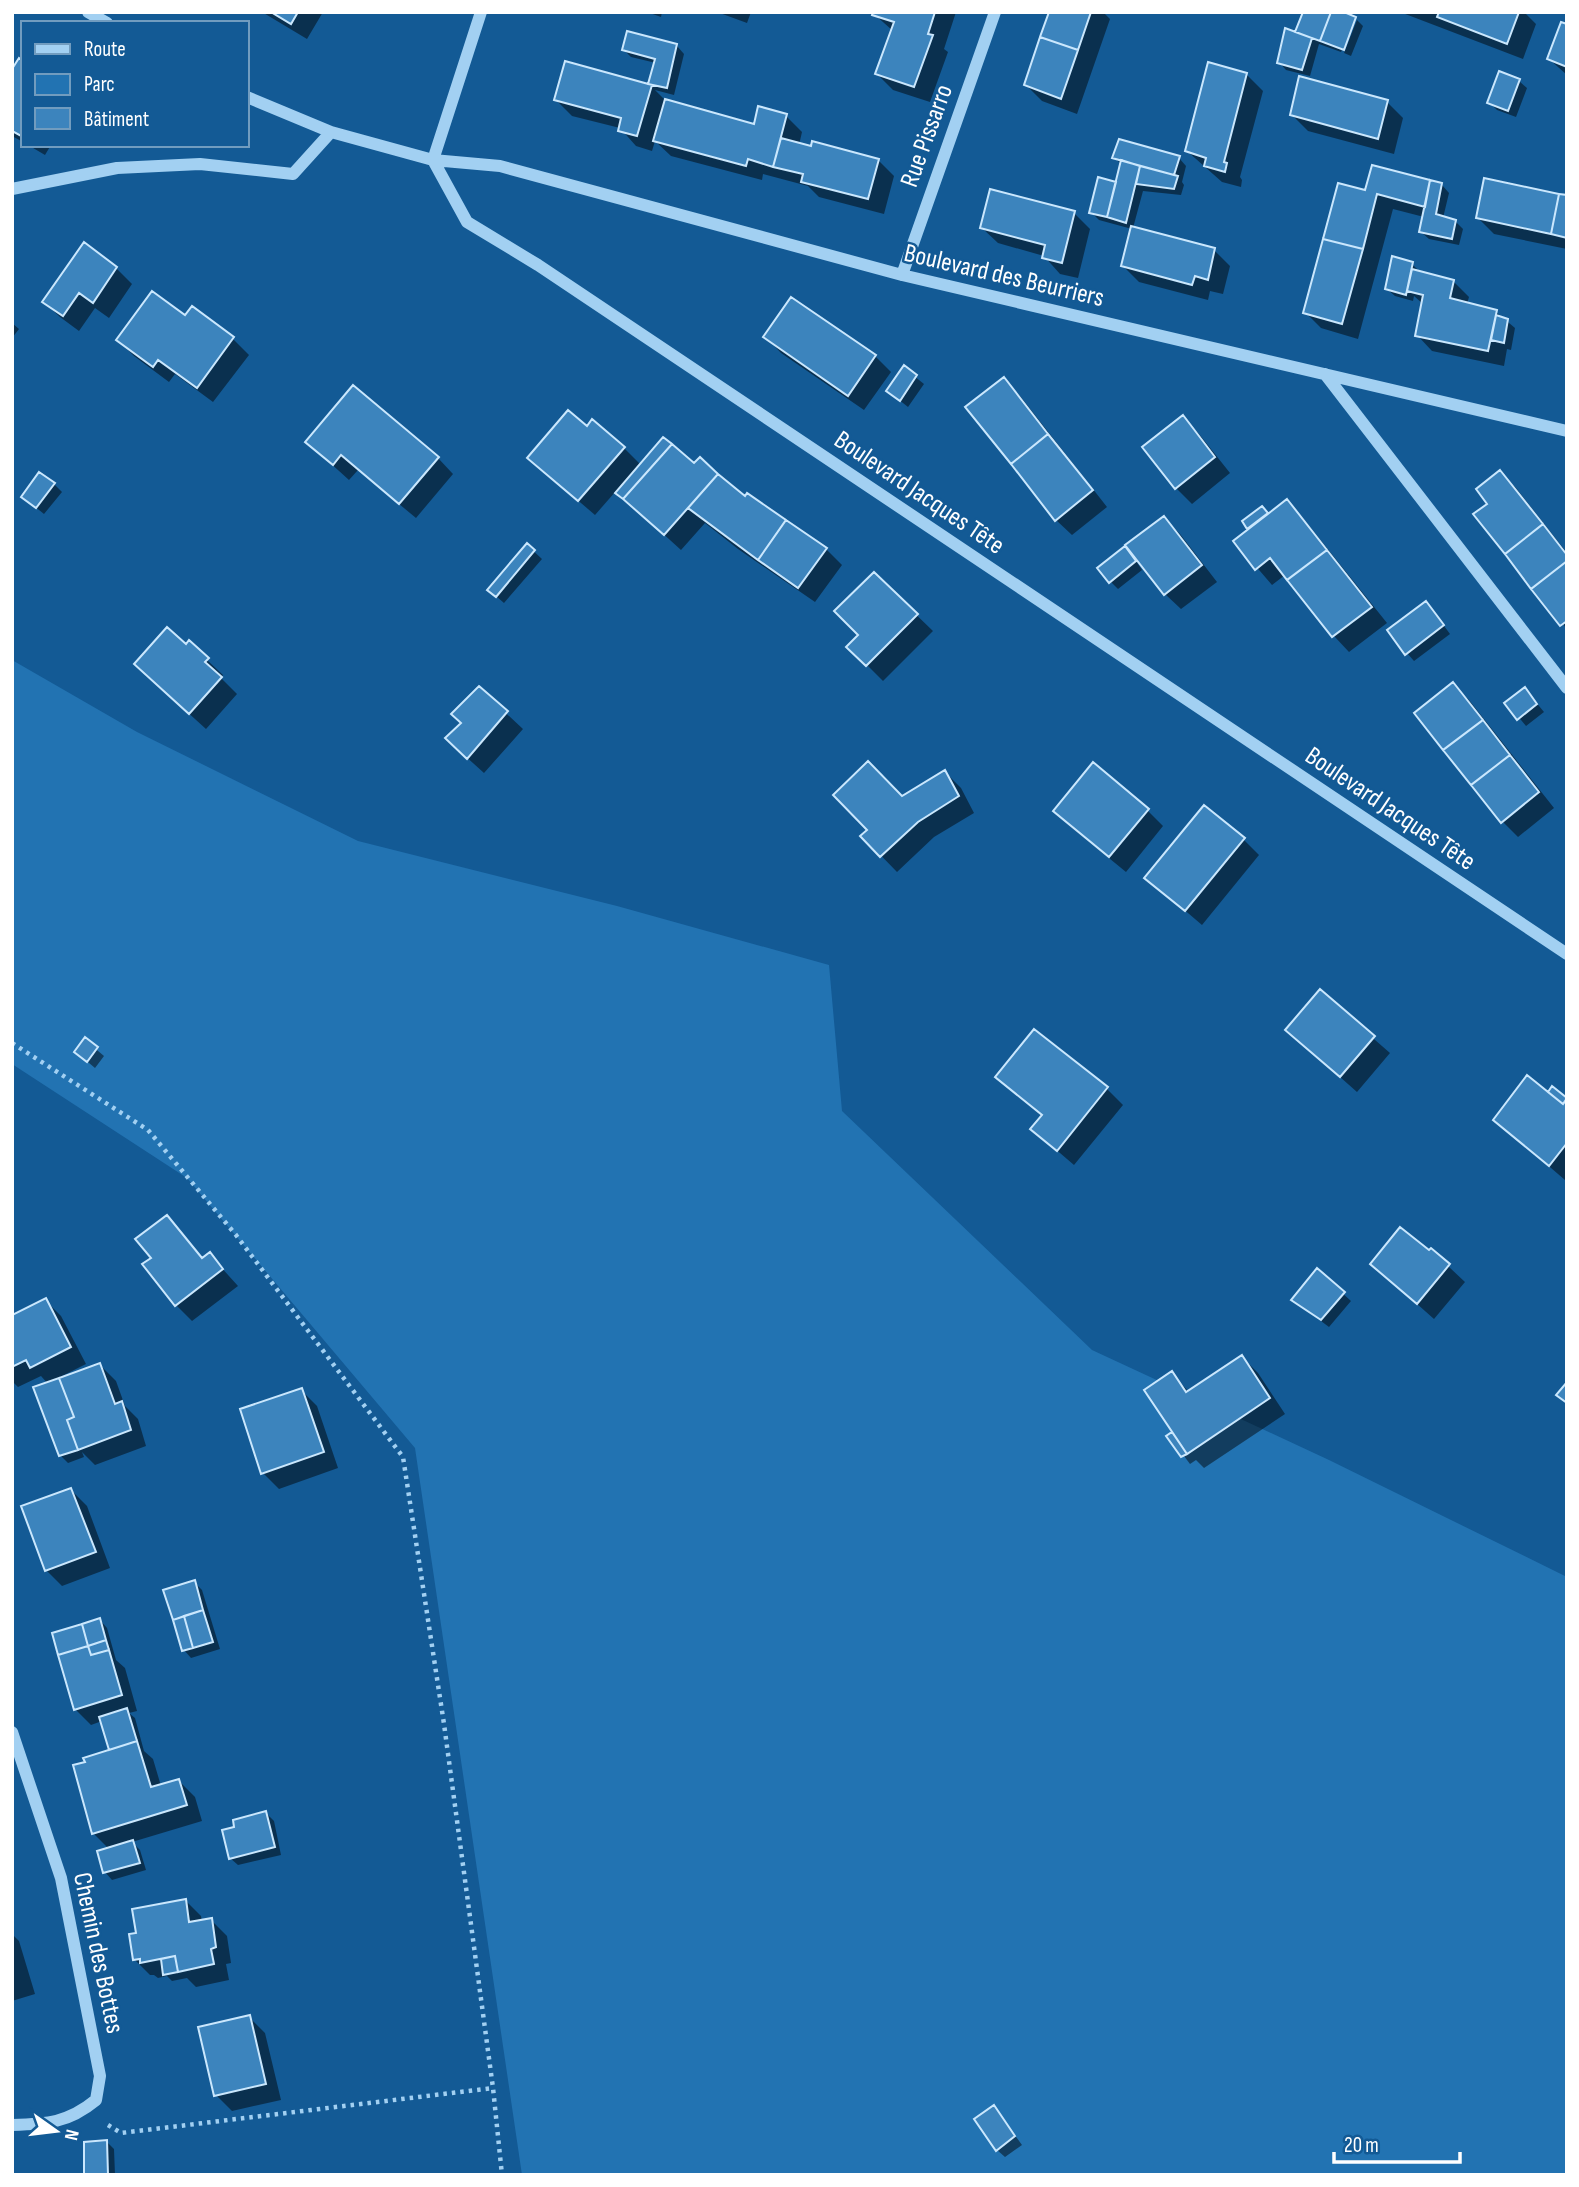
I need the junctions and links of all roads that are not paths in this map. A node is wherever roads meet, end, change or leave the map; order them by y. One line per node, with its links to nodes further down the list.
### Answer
1 (88, 12): 4 (street)
2 (481, 12): 7 (street)
3 (995, 12): 9 (street, Rue Pissarro)
4 (104, 21)
5 (248, 97): 6 (street)
6 (331, 132): 7 (street); 8 (street)
7 (433, 160): 9 (street, Boulevard des Beurriers); 13 (street, Boulevard Jacques Tête)
8 (12, 189)
9 (902, 275): 10 (street, Boulevard des Beurriers)
10 (1325, 374): 11 (street, Boulevard des Beurriers); 12 (street)
11 (1567, 431)
12 (1567, 688)
13 (1567, 954)
14 (12, 1732): 15 (street, Chemin des Bottes)
15 (12, 2125)

